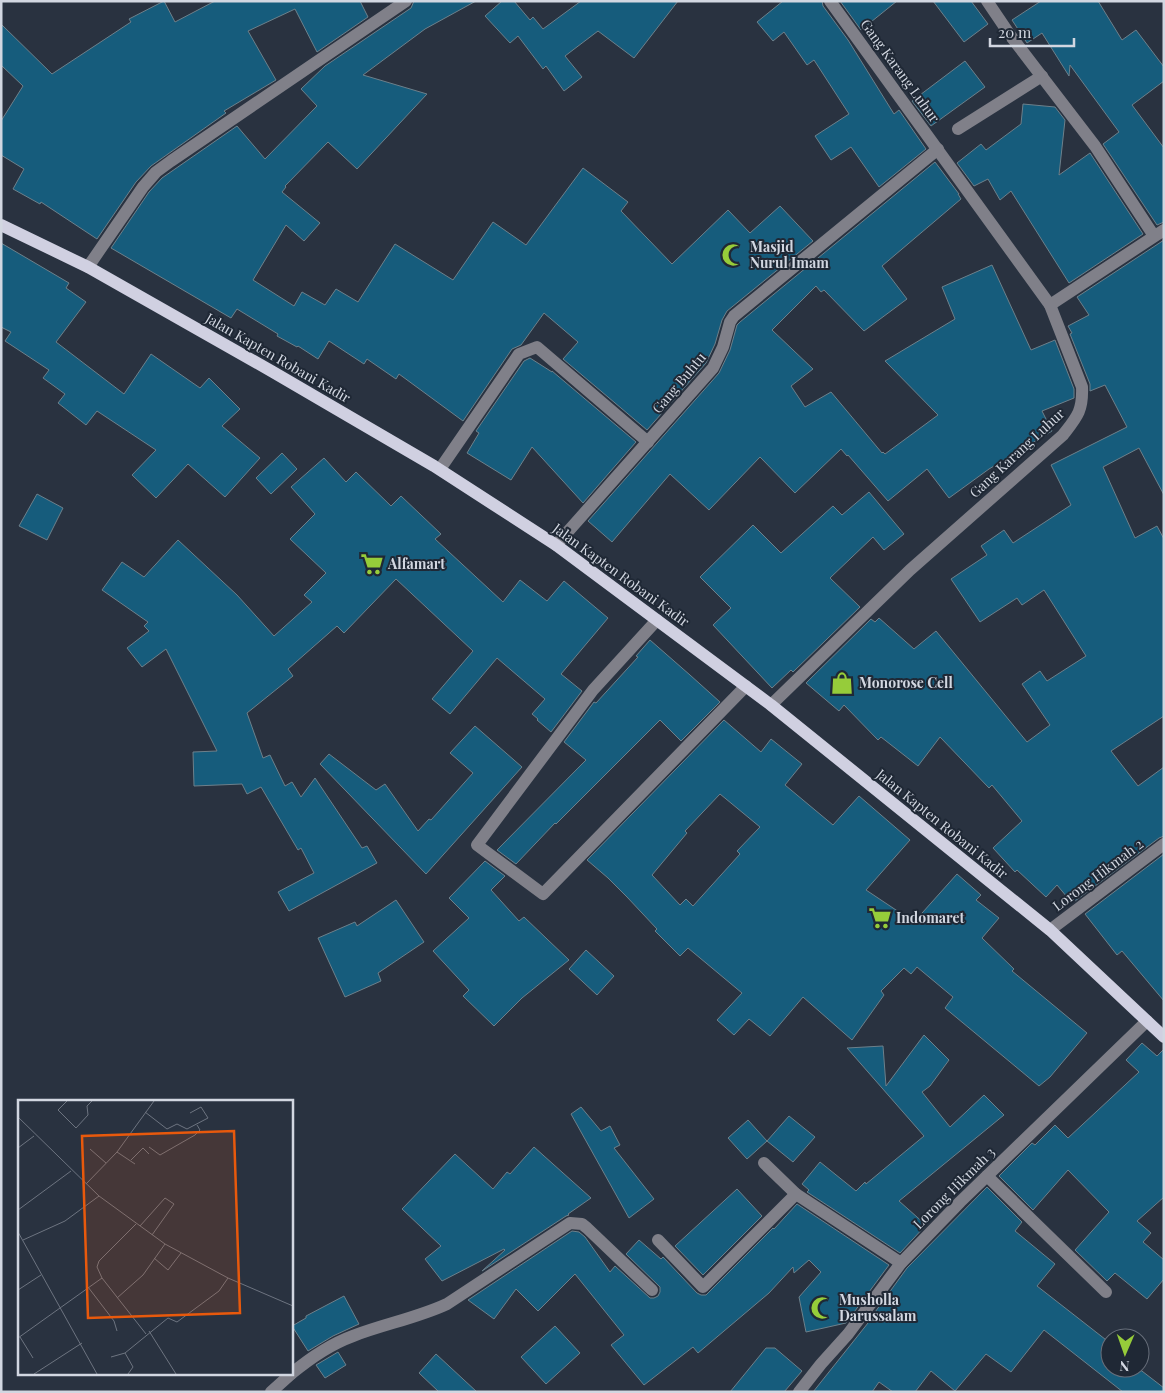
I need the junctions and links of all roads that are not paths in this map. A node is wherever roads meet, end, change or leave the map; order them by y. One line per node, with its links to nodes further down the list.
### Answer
1 (406, 1): 9 (street)
2 (830, 1): 6 (street, Gang Karang Luhur)
3 (987, 1): 4 (street)
4 (1042, 76): 5 (street); 8 (street)
5 (958, 128)
6 (938, 149): 10 (street, Gang Karang Luhur); 11 (street, Gang Buhtu)
7 (1, 225): 9 (main road, Jalan Kapten Robani Kadir)
8 (1159, 233): 10 (street)
9 (88, 267): 12 (main road, Jalan Kapten Robani Kadir)
10 (1050, 305): 16 (street, Gang Karang Luhur)
11 (648, 442): 12 (street); 13 (street, Gang Buhtu)
12 (440, 470): 13 (main road, Jalan Kapten Robani Kadir)
13 (556, 545): 14 (main road, Jalan Kapten Robani Kadir)
14 (657, 620): 15 (main road, Jalan Kapten Robani Kadir); 15 (street)
15 (746, 686): 16 (main road, Jalan Kapten Robani Kadir)
16 (771, 705): 18 (main road, Jalan Kapten Robani Kadir)
17 (1164, 844): 18 (street, Lorong Hikmah 2)
18 (1050, 930): 19 (main road, Jalan Kapten Robani Kadir)
19 (1147, 1021): 20 (main road, Jalan Kapten Robani Kadir); 22 (street, Lorong Hikmah 3)
20 (1164, 1037)
21 (764, 1163): 23 (street)
22 (987, 1176): 25 (street, Lorong Hikmah 3); 27 (street)
23 (796, 1194): 24 (street); 25 (street)
24 (658, 1240)
25 (901, 1263): 31 (street, Lorong Hikmah 3)
26 (652, 1290): 28 (street)
27 (1106, 1292)
28 (292, 1373)
29 (289, 1376): 30 (street)
30 (271, 1392)
31 (799, 1392)

